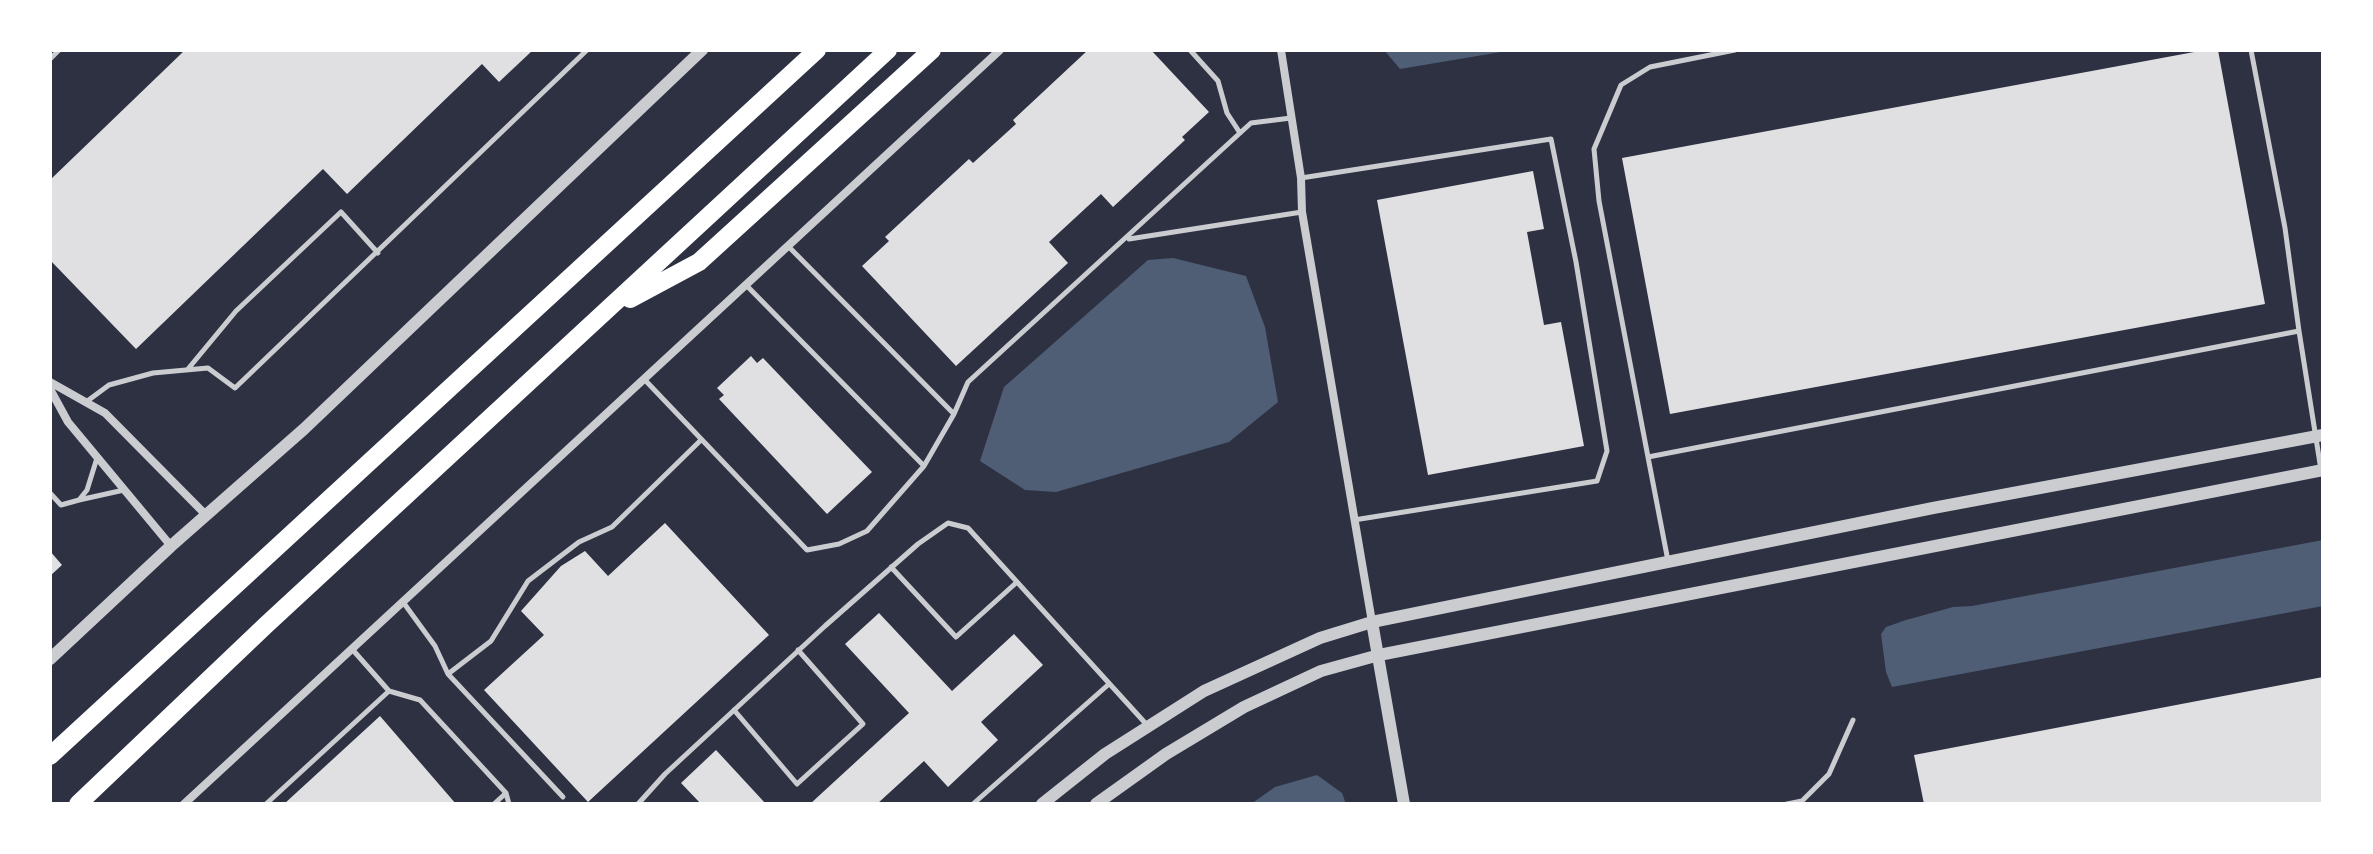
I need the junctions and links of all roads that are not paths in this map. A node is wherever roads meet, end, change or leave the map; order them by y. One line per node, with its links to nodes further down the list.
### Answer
1 (59, 50): 12 (lane)
2 (587, 50): 19 (lane)
3 (702, 50): 38 (street)
4 (817, 50): 56 (highway)
5 (888, 50): 21 (highway)
6 (932, 50): 21 (highway)
7 (1000, 50): 18 (street)
8 (1190, 50): 14 (lane)
9 (1281, 50): 13 (street)
10 (1735, 50): 32 (lane)
11 (2251, 50): 22 (lane)
12 (50, 59)
13 (1291, 118): 14 (lane); 15 (street)
14 (1240, 133): 17 (lane)
15 (1301, 178): 16 (street); 39 (lane)
16 (1302, 212): 17 (lane); 39 (street)
17 (1128, 239): 28 (lane)
18 (788, 246): 20 (street); 28 (lane)
19 (378, 253): 23 (lane); 23 (lane)
20 (746, 285): 24 (street); 33 (lane)
21 (606, 312): 59 (highway)
22 (2299, 331): 29 (lane); 32 (lane)
23 (188, 370): 27 (lane)
24 (644, 379): 30 (lane); 44 (street)
25 (50, 382): 27 (street)
26 (50, 389): 31 (street)
27 (85, 402): 38 (street)
28 (954, 414): 33 (lane)
29 (2320, 435): 34 (lane); 41 (street)
30 (701, 440): 33 (lane); 50 (lane)
31 (97, 457): 35 (street); 37 (lane)
32 (1648, 457): 41 (lane)
33 (924, 466)
34 (2322, 470): 48 (street)
35 (125, 490): 37 (lane); 40 (street)
36 (50, 493): 37 (lane)
37 (79, 500)
38 (206, 515): 40 (street)
39 (1354, 520): 45 (street)
40 (171, 546): 49 (street)
41 (1668, 561): 45 (street)
42 (891, 567): 43 (lane); 43 (lane); 47 (lane)
43 (1017, 582): 51 (lane)
44 (403, 602): 46 (street); 50 (lane)
45 (1372, 622): 48 (street); 55 (street)
46 (352, 649): 52 (lane); 60 (street)
47 (798, 650): 53 (lane); 53 (lane)
48 (1379, 655): 67 (street); 68 (street)
49 (50, 659)
50 (448, 674): 58 (lane)
51 (1109, 684): 55 (lane); 65 (lane)
52 (389, 691): 57 (lane); 61 (lane)
53 (734, 710): 64 (lane)
54 (1853, 720): 69 (lane)
55 (1147, 726): 66 (street)
56 (50, 756)
57 (506, 793): 62 (lane); 63 (lane)
58 (563, 797)
59 (78, 804)
60 (184, 804)
61 (266, 804)
62 (494, 804)
63 (509, 804)
64 (638, 804)
65 (973, 804)
66 (1042, 804)
67 (1096, 804)
68 (1404, 804)
69 (1787, 804)

